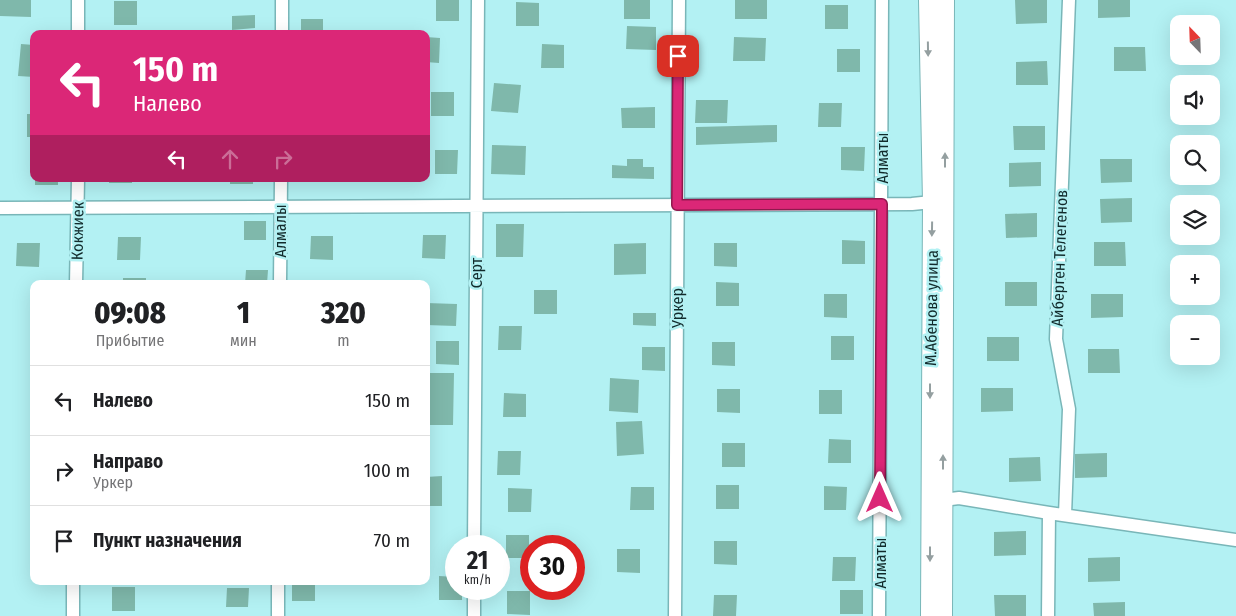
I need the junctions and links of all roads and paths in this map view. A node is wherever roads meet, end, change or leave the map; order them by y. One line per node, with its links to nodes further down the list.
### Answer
1 (78, 0): 9 (street)
2 (282, 0): 10 (street)
3 (478, 0): 16 (street, Серт)
4 (678, 0): 15 (street, Уркер)
5 (882, 0): 14 (street, Алматы)
6 (928, 0): 13 (main road, М.Абенова улица, one-way to 13)
7 (945, 0): 22 (main road, М.Абенова улица, one-way to 7)
8 (1069, 0): 24 (street, Айберген Телегенов)
9 (78, 30)
10 (282, 30)
11 (78, 182): 19 (street, Кокжиек)
12 (281, 182): 17 (street, Алмалы)
13 (932, 202): 14 (street); 35 (main road, М.Абенова улица, one-way to 35)
14 (882, 204): 15 (street); 34 (street, Алматы)
15 (677, 205): 16 (street); 33 (street, Уркер)
16 (476, 206): 17 (street); 25 (street, Серт)
17 (281, 207): 19 (street); 21 (street, Алмалы)
18 (0, 208): 19 (street)
19 (77, 208): 20 (street, Кокжиек)
20 (76, 280)
21 (280, 280)
22 (943, 500): 23 (street); 36 (main road, М.Абенова улица)
23 (1049, 513): 24 (street); 37 (street)
24 (1065, 515): 26 (street)
25 (474, 535)
26 (1236, 540)
27 (73, 585): 30 (street)
28 (278, 585): 31 (street)
29 (474, 600): 32 (street)
30 (73, 616)
31 (278, 616)
32 (474, 616)
33 (675, 616)
34 (879, 616)
35 (930, 616)
36 (943, 616)
37 (1048, 616)

